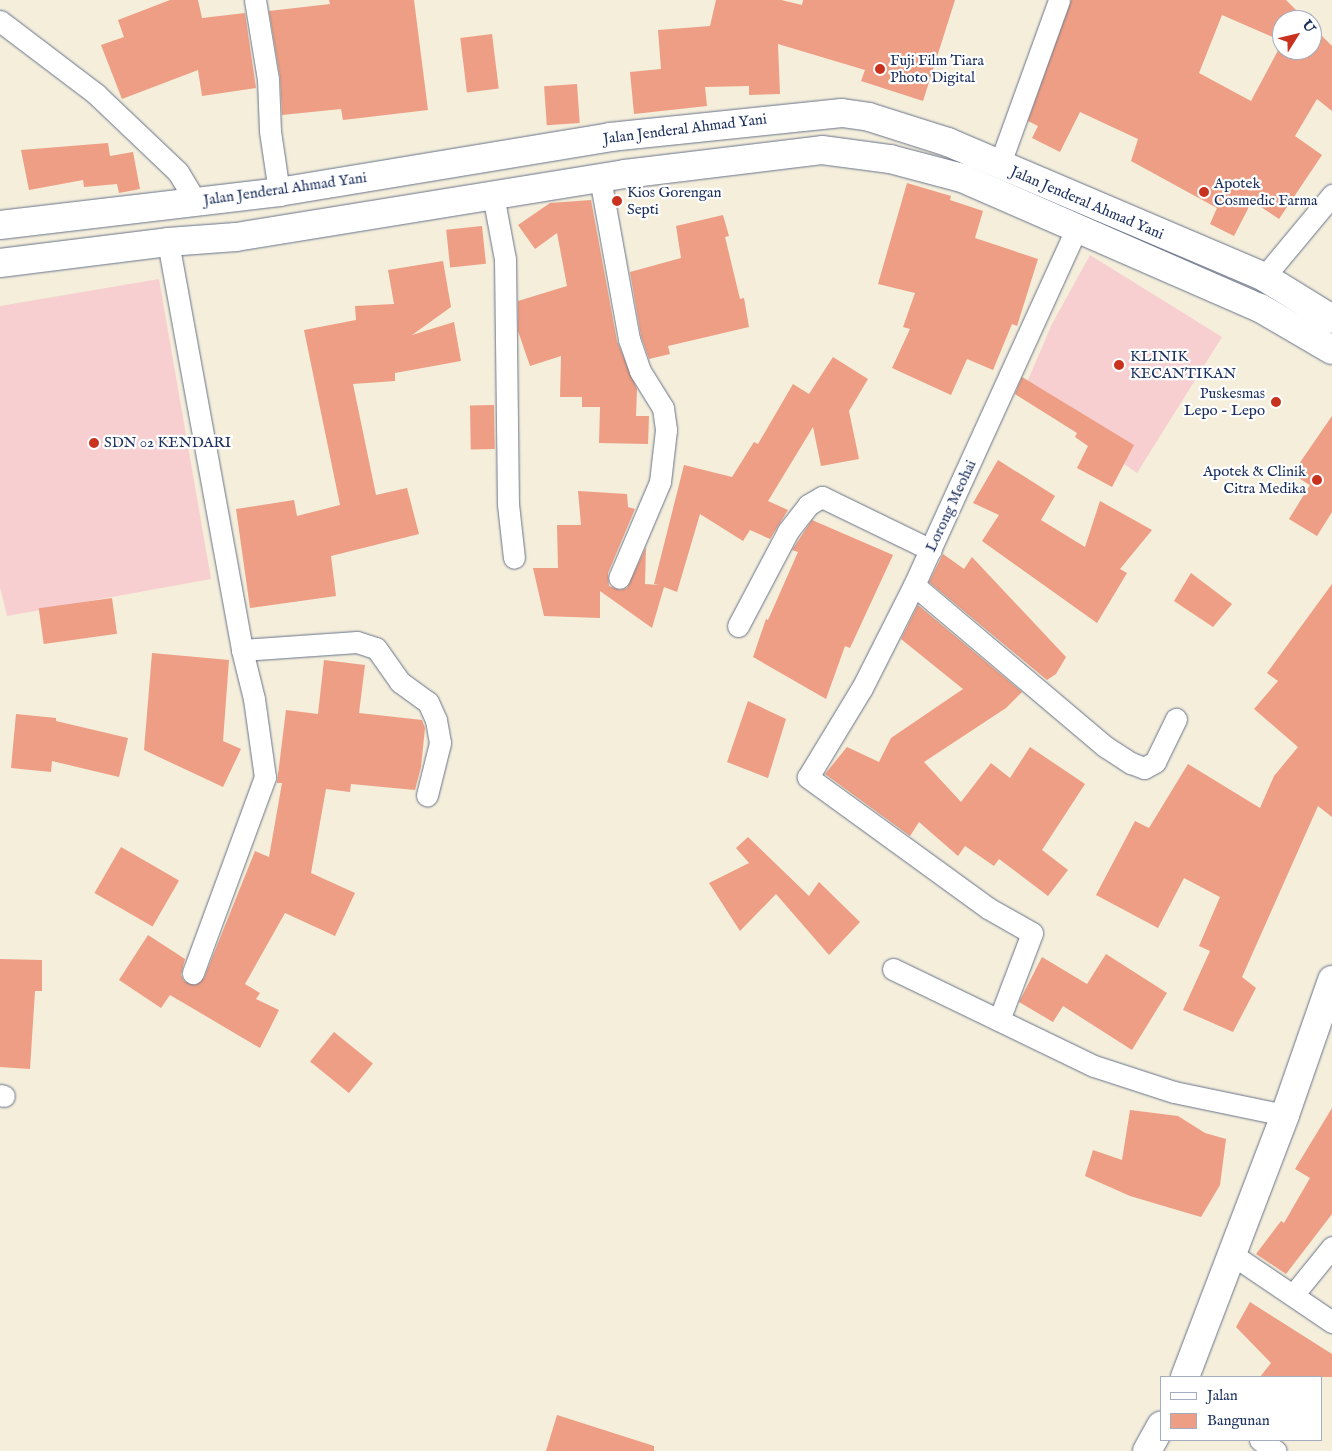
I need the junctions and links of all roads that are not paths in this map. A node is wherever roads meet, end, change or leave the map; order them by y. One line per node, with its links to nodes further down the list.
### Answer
1 (255, 0): 6 (street)
2 (1059, 0): 4 (street)
3 (0, 20): 9 (street)
4 (999, 166): 6 (main road, Jalan Jenderal Ahmad Yani); 14 (main road, Jalan Jenderal Ahmad Yani)
5 (600, 178): 7 (main road, Jalan Jenderal Ahmad Yani); 11 (main road, Jalan Jenderal Ahmad Yani); 19 (street)
6 (279, 192): 9 (main road, Jalan Jenderal Ahmad Yani)
7 (494, 194): 12 (main road, Jalan Jenderal Ahmad Yani); 18 (street)
8 (1332, 196): 14 (street)
9 (196, 202): 10 (main road, Jalan Jenderal Ahmad Yani)
10 (0, 225)
11 (1077, 227): 16 (main road, Jalan Jenderal Ahmad Yani); 17 (street, Lorong Meohai)
12 (168, 242): 13 (main road, Jalan Jenderal Ahmad Yani); 22 (street)
13 (0, 263)
14 (1264, 277): 15 (main road, Jalan Jenderal Ahmad Yani)
15 (1332, 320)
16 (1332, 350)
17 (931, 550): 20 (street, Lorong Meohai); 21 (street)
18 (514, 558)
19 (619, 578)
20 (914, 585): 23 (street); 28 (street, Lorong Meohai)
21 (738, 626)
22 (242, 650): 24 (street); 26 (street)
23 (1176, 719)
24 (428, 795)
25 (894, 969): 28 (street)
26 (193, 972)
27 (1332, 980): 29 (main road)
28 (999, 1020): 29 (street)
29 (1285, 1115): 31 (main road)
30 (1332, 1247): 32 (street)
31 (1233, 1255): 32 (street); 34 (main road)
32 (1293, 1294): 33 (street)
33 (1332, 1322)
34 (1185, 1376)
35 (1160, 1428): 37 (main road)
36 (1261, 1441): 38 (street)
37 (1147, 1451)
38 (1276, 1451)

